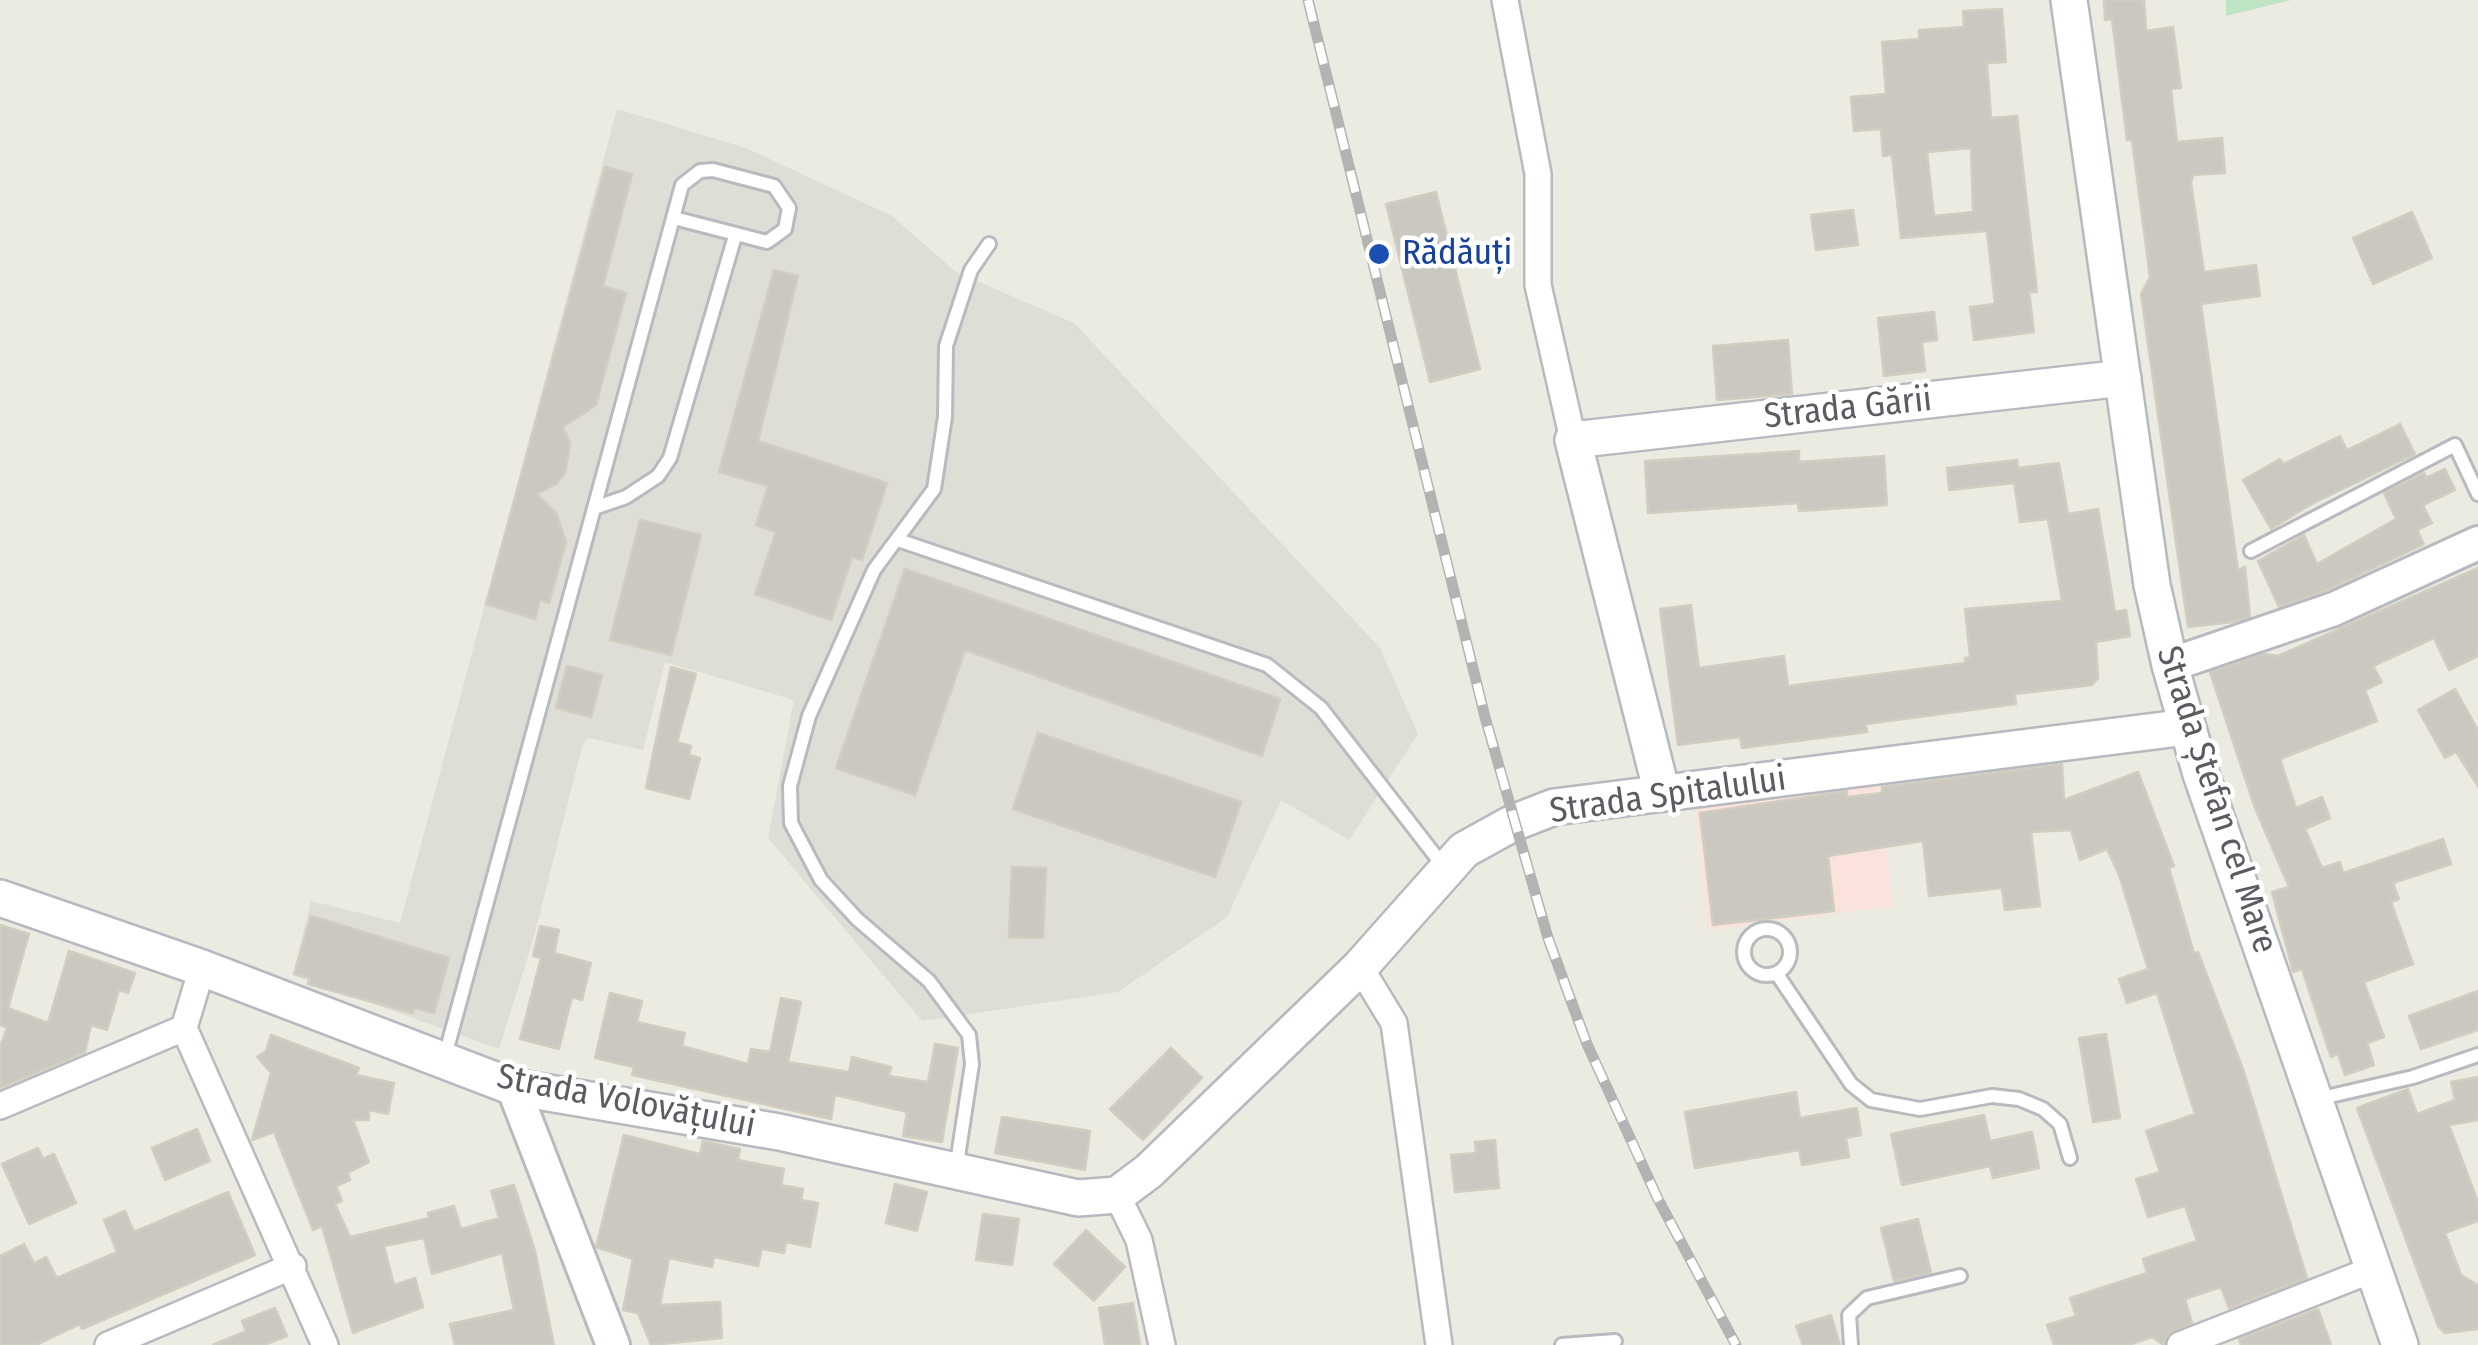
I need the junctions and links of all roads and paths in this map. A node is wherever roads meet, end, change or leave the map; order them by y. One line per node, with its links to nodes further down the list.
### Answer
1 (1506, 0): 7 (street)
2 (2068, 0): 6 (main road, Strada Ștefan cel Mare)
3 (674, 218): 4 (lane); 4 (lane); 9 (lane)
4 (735, 236): 9 (lane)
5 (989, 244): 10 (lane)
6 (2122, 378): 7 (main road, Strada Gării); 13 (main road, Strada Ștefan cel Mare)
7 (1573, 440): 15 (main road)
8 (2478, 494): 12 (lane)
9 (594, 508): 23 (lane)
10 (898, 540): 16 (lane); 28 (lane)
11 (2478, 542): 13 (street)
12 (2251, 551)
13 (2170, 665): 14 (main road, Strada Ștefan cel Mare)
14 (2187, 727): 15 (main road, Strada Spitalului); 25 (main road, Strada Ștefan cel Mare)
15 (1662, 793): 16 (main road, Strada Spitalului)
16 (1446, 869): 18 (main road, Strada Spitalului)
17 (0, 898): 19 (main road, Strada Volovățului)
18 (1360, 967): 29 (main road, Strada Spitalului); 38 (street)
19 (202, 968): 21 (street); 23 (main road, Strada Volovățului)
20 (1777, 974): 27 (lane)
21 (184, 1028): 26 (street); 30 (street)
22 (2478, 1055): 25 (lane)
23 (444, 1059): 24 (main road, Strada Volovățului)
24 (512, 1088): 28 (main road, Strada Volovățului); 36 (street)
25 (2314, 1099): 31 (main road, Strada Ștefan cel Mare)
26 (0, 1106)
27 (2070, 1158)
28 (956, 1172): 29 (main road, Strada Volovățului)
29 (1117, 1194): 37 (street)
30 (293, 1266): 34 (street); 35 (street)
31 (2374, 1270): 41 (street); 42 (main road, Strada Ștefan cel Mare)
32 (1960, 1276): 40 (lane)
33 (1616, 1341): 39 (lane)
34 (108, 1345)
35 (326, 1345)
36 (613, 1345)
37 (1162, 1345)
38 (1440, 1345)
39 (1562, 1345)
40 (1851, 1345)
41 (2180, 1345)
42 (2400, 1345)

